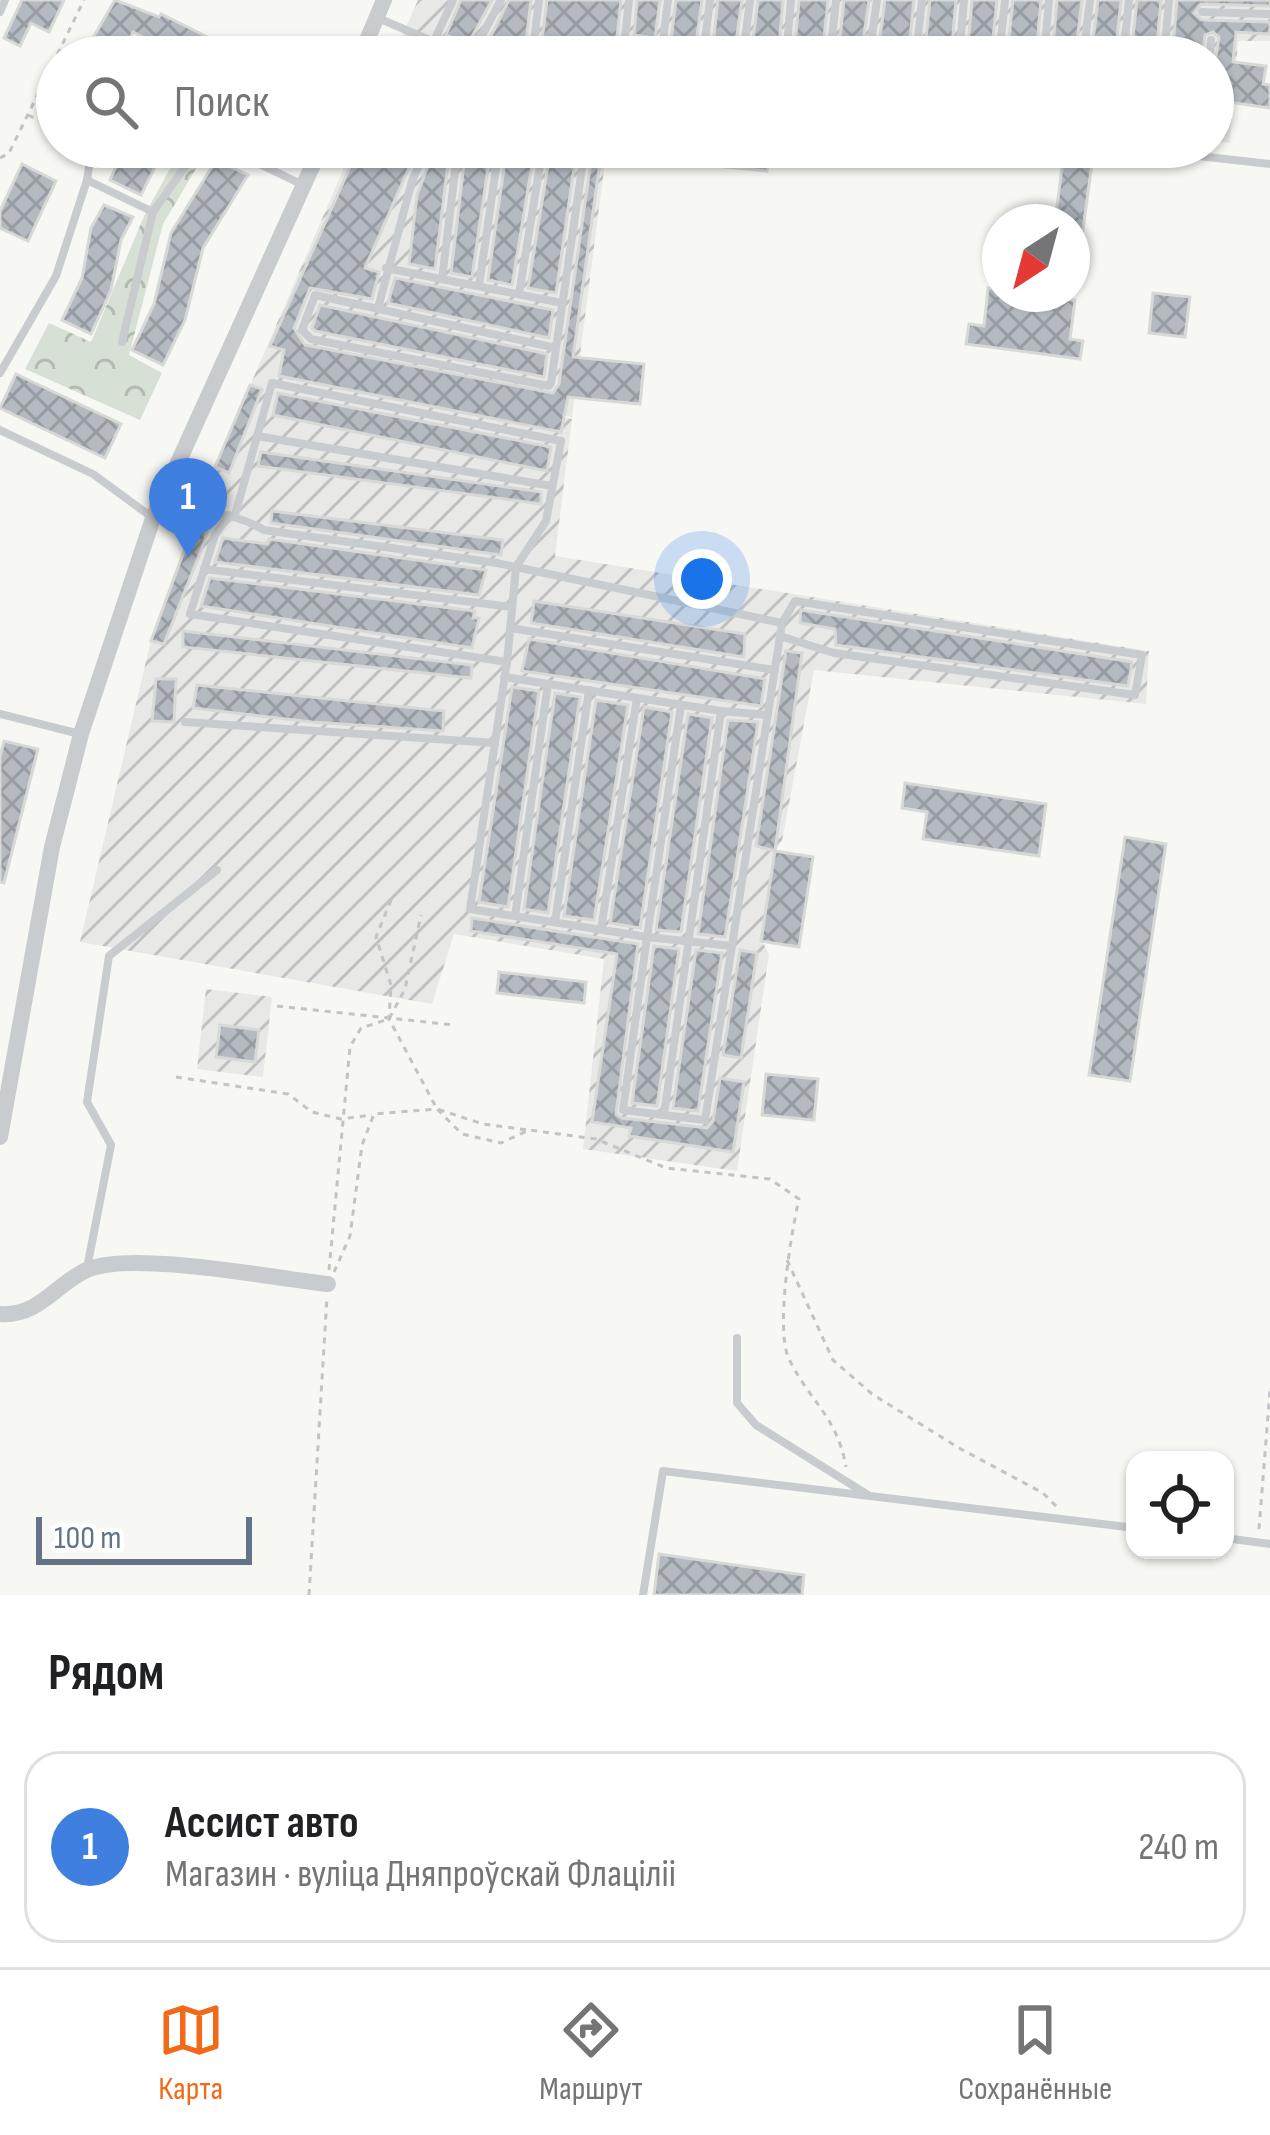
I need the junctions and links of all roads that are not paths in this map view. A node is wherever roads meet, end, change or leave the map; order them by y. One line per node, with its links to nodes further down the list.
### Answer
1 (5, 0): 20 (lane)
2 (453, 0): 24 (lane)
3 (501, 0): 25 (lane)
4 (539, 0): 26 (lane)
5 (629, 0): 27 (lane)
6 (668, 0): 28 (lane)
7 (710, 0): 29 (lane)
8 (750, 0): 30 (lane)
9 (791, 0): 31 (lane)
10 (836, 0): 32 (lane)
11 (877, 0): 33 (lane)
12 (922, 0): 34 (lane)
13 (964, 0): 35 (lane)
14 (1005, 0): 36 (lane)
15 (1049, 0): 37 (lane)
16 (1090, 0): 38 (lane)
17 (1129, 0): 39 (lane)
18 (1169, 0): 40 (lane)
19 (381, 9): 23 (lane)
20 (0, 12)
21 (1202, 12): 22 (lane)
22 (1270, 14)
23 (422, 36)
24 (436, 36)
25 (482, 36)
26 (535, 36)
27 (626, 36)
28 (664, 36)
29 (709, 36)
30 (746, 36)
31 (788, 36)
32 (832, 36)
33 (872, 36)
34 (918, 36)
35 (960, 36)
36 (1002, 36)
37 (1046, 36)
38 (1086, 36)
39 (1125, 36)
40 (1166, 36)
41 (1234, 160): 42 (lane)
42 (1270, 164)
43 (89, 168): 52 (lane)
44 (184, 168): 54 (lane)
45 (267, 168): 53 (lane)
46 (312, 168): 53 (street)
47 (418, 168): 55 (lane)
48 (455, 168): 56 (lane)
49 (496, 168): 57 (lane)
50 (540, 168): 58 (lane)
51 (582, 168): 59 (lane)
52 (87, 180): 54 (lane); 63 (lane)
53 (304, 186): 68 (street)
54 (153, 212): 61 (lane)
55 (386, 268): 56 (lane); 60 (lane)
56 (442, 279): 57 (lane)
57 (479, 286): 58 (lane)
58 (519, 294): 59 (lane)
59 (562, 303): 62 (lane)
60 (378, 308): 62 (lane); 62 (lane)
61 (122, 342)
62 (556, 348)
63 (0, 373)
64 (0, 430): 68 (lane)
65 (257, 436): 66 (lane); 66 (lane); 67 (lane)
66 (553, 486): 69 (lane)
67 (232, 515): 68 (lane); 69 (lane); 70 (lane)
68 (153, 518): 86 (street)
69 (516, 567): 71 (lane); 72 (lane)
70 (204, 569): 71 (lane); 75 (lane)
71 (512, 607): 73 (lane)
72 (782, 623): 74 (lane); 74 (lane)
73 (510, 628): 75 (lane); 76 (lane)
74 (780, 636): 76 (lane)
75 (506, 662): 77 (lane)
76 (775, 670): 84 (lane)
77 (504, 677): 78 (lane); 87 (lane)
78 (548, 684): 79 (lane); 89 (lane)
79 (589, 690): 80 (lane); 90 (lane)
80 (637, 698): 81 (lane); 91 (lane)
81 (681, 705): 82 (lane); 92 (lane)
82 (721, 711): 84 (lane); 93 (lane)
83 (0, 715): 86 (lane)
84 (768, 716): 94 (lane)
85 (185, 722): 87 (lane)
86 (81, 734): 96 (street)
87 (495, 743): 89 (lane)
88 (217, 870): 97 (lane)
89 (514, 916): 90 (lane)
90 (555, 922): 91 (lane)
91 (601, 929): 92 (lane)
92 (647, 937): 93 (lane); 95 (lane)
93 (688, 941): 94 (lane); 95 (lane)
94 (732, 946): 95 (lane)
95 (664, 1115)
96 (0, 1137)
97 (87, 1270): 98 (street); 99 (street)
98 (328, 1284)
99 (0, 1314)
100 (737, 1338): 101 (lane)
101 (868, 1496): 102 (lane); 105 (lane)
102 (1126, 1527)
103 (1234, 1539): 104 (lane)
104 (1270, 1544)
105 (643, 1595)

